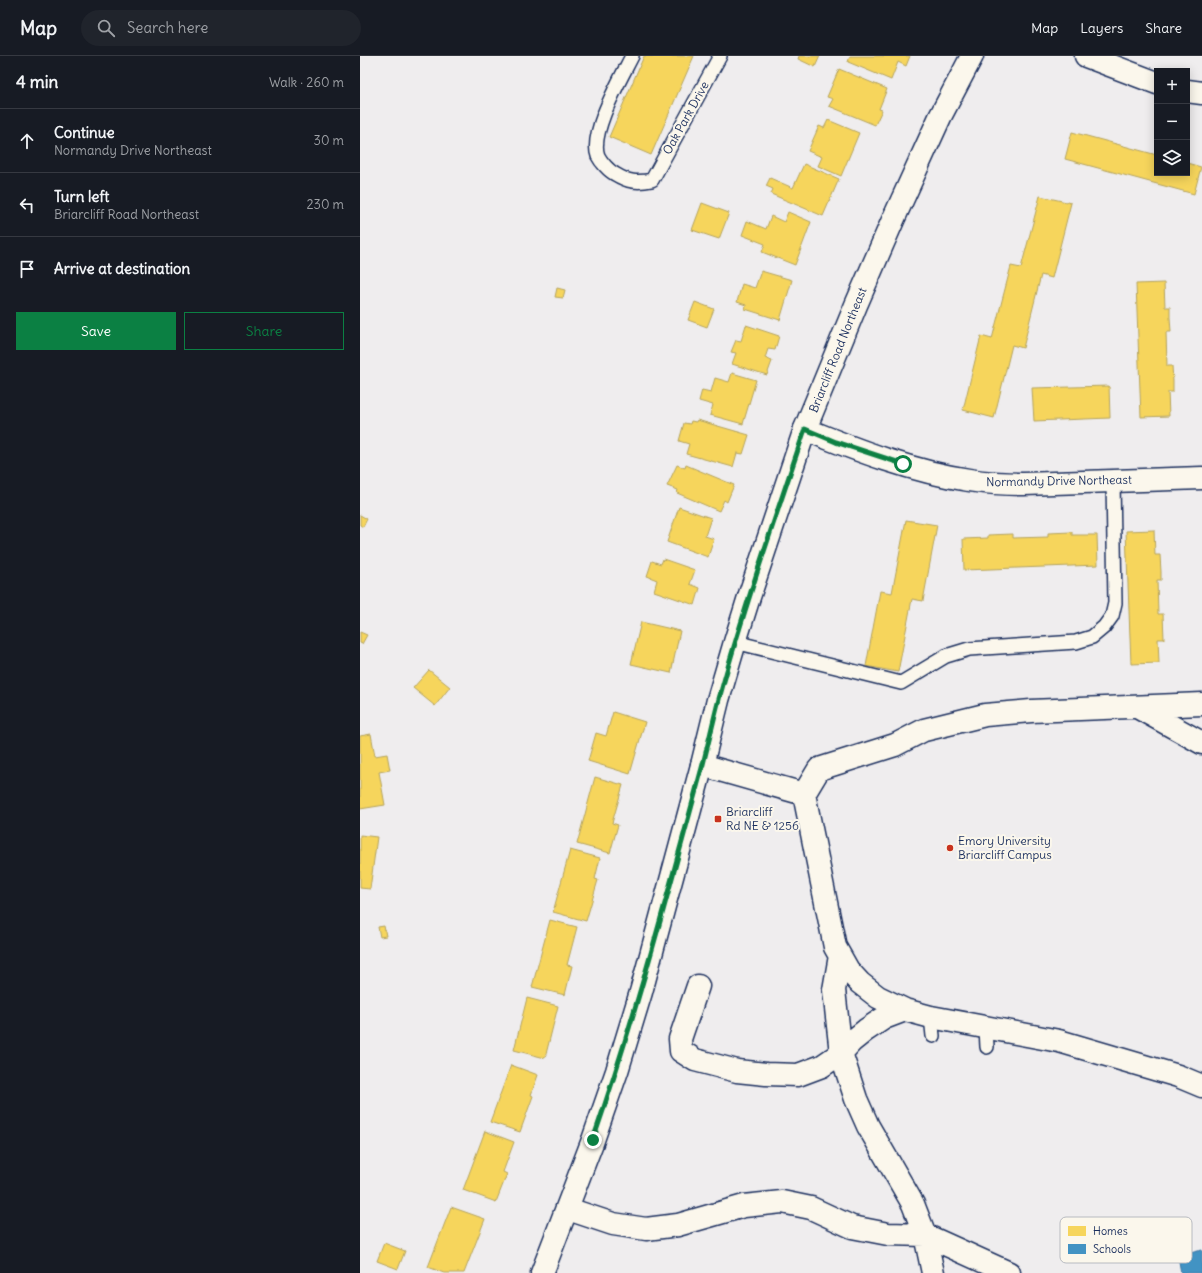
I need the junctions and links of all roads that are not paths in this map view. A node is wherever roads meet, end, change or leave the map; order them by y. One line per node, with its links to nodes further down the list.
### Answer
1 (632, 56): 2 (lane, Oak Park Drive)
2 (720, 56)
3 (972, 56): 8 (street, Briarcliff Road Northeast)
4 (1086, 56): 5 (street)
5 (1154, 82)
6 (1190, 91): 7 (street)
7 (1202, 93)
8 (805, 429): 10 (street, Normandy Drive Northeast); 11 (street, Briarcliff Road Northeast)
9 (1202, 478): 10 (street, Normandy Drive Northeast)
10 (1113, 481): 11 (lane)
11 (735, 642): 15 (street, Briarcliff Road Northeast)
12 (1202, 704): 13 (street)
13 (1137, 707): 14 (street); 16 (street)
14 (1202, 743)
15 (702, 765): 16 (street); 22 (street, Briarcliff Road Northeast)
16 (804, 794): 17 (street)
17 (840, 956): 19 (street); 20 (street)
18 (698, 986): 20 (street)
19 (905, 1010): 20 (street); 21 (street)
20 (841, 1054): 23 (street)
21 (1202, 1086)
22 (568, 1208): 23 (street); 24 (street, Briarcliff Road Northeast)
23 (925, 1235): 25 (street); 26 (street)
24 (542, 1273)
25 (933, 1273)
26 (1009, 1273)

